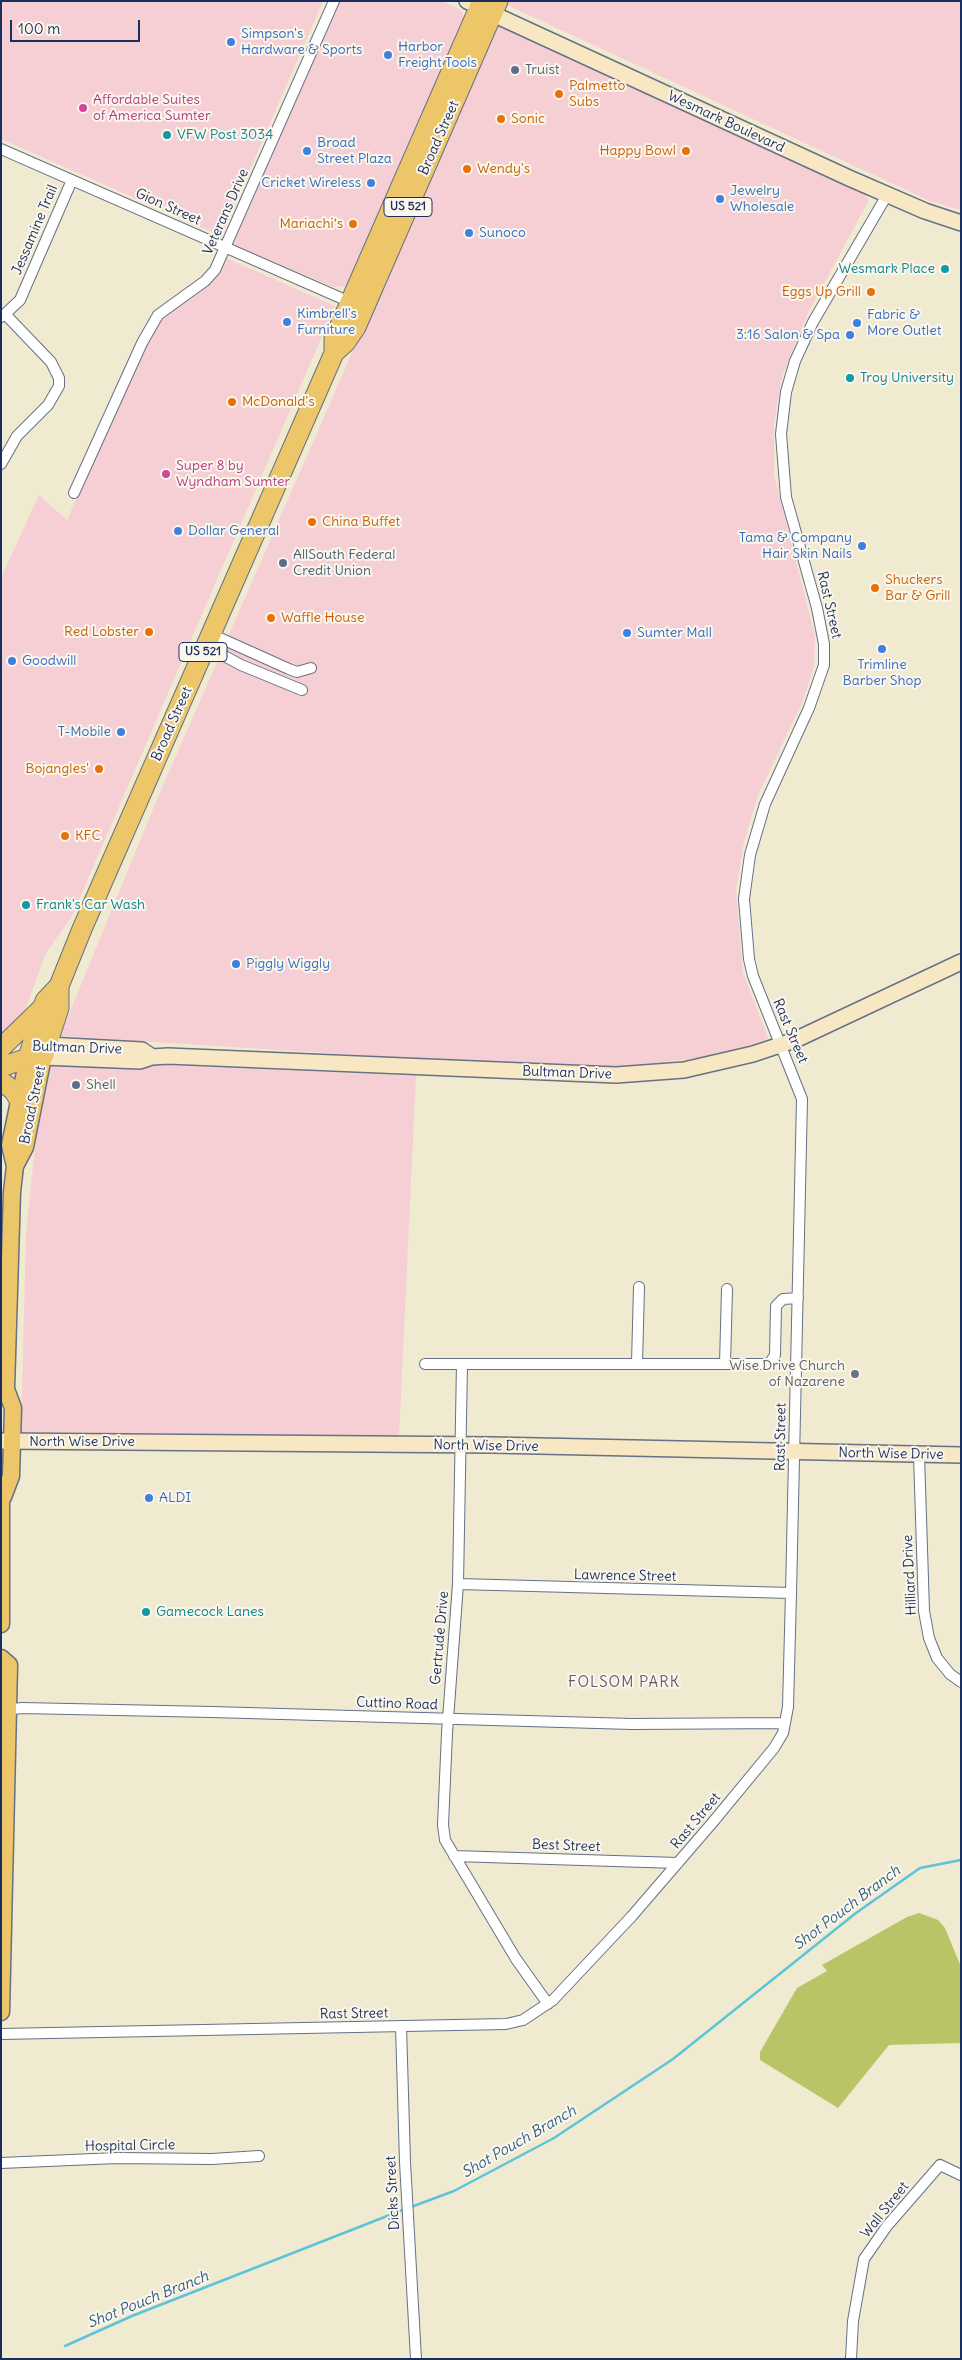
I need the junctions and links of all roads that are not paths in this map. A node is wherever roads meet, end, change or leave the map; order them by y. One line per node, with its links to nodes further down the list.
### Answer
1 (334, 1): 7 (street, Veterans Drive)
2 (484, 5): 5 (street, Wesmark Boulevard); 8 (highway, Broad Street / US 521); 10 (highway, Broad Street / US 521)
3 (1, 149): 4 (street, Gion Street)
4 (72, 180): 7 (street, Gion Street); 9 (street, Jessamine Trail)
5 (887, 195): 6 (street, Wesmark Boulevard); 19 (street, Rast Street)
6 (961, 223)
7 (226, 247): 8 (street, Gion Street); 12 (street, Veterans Drive)
8 (350, 302): 10 (highway, Broad Street / US 521)
9 (3, 316): 11 (street, Jessamine Trail)
10 (334, 353): 13 (highway, Broad Street / US 521)
11 (1, 464)
12 (74, 493)
13 (208, 640): 14 (street); 15 (street); 17 (highway, Broad Street / US 521)
14 (311, 668)
15 (302, 690)
16 (961, 962): 19 (street, Bultman Drive)
17 (59, 986): 18 (highway, Broad Street / US 521); 21 (highway, Broad Street / US 521)
18 (43, 1006): 20 (highway, US 521); 21 (highway, Broad Street)
19 (781, 1044): 21 (street, Bultman Drive); 29 (street, Rast Street)
20 (1, 1048)
21 (37, 1051): 22 (highway, Bultman Drive); 23 (highway, Bultman Drive); 25 (main road, Broad Street); 26 (main road, Broad Street)
22 (1, 1053)
23 (1, 1068)
24 (1, 1080): 25 (highway)
25 (18, 1098): 26 (main road, Broad Street)
26 (15, 1166): 34 (main road, Broad Street)
27 (639, 1287): 30 (street)
28 (727, 1289): 33 (street)
29 (798, 1298): 33 (street); 37 (street, Rast Street)
30 (637, 1363): 32 (street); 33 (street)
31 (425, 1364): 32 (street)
32 (462, 1364): 36 (street, Gertrude Drive)
33 (725, 1364)
34 (4, 1395): 35 (main road, Broad Street)
35 (7, 1441): 36 (street, North Wise Drive); 40 (main road, Broad Street)
36 (461, 1445): 37 (street, North Wise Drive); 41 (street, Gertrude Drive)
37 (795, 1452): 38 (street, North Wise Drive); 42 (street, Rast Street)
38 (919, 1455): 39 (street, North Wise Drive); 46 (street, Hilliard Drive)
39 (961, 1455)
40 (2, 1495): 43 (main road, Broad Street)
41 (458, 1584): 42 (street, Lawrence Street); 48 (street, Gertrude Drive)
42 (791, 1593): 49 (street, Rast Street)
43 (1, 1602): 44 (main road, Broad Street)
44 (1, 1624)
45 (1, 1658): 47 (main road)
46 (961, 1682)
47 (5, 1710): 48 (street, Cuttino Road); 50 (main road)
48 (448, 1719): 49 (street, Cuttino Road); 51 (street, Gertrude Drive)
49 (785, 1723): 52 (street, Rast Street)
50 (3, 1835): 54 (main road)
51 (454, 1856): 52 (street, Best Street); 53 (street, Gertrude Drive)
52 (678, 1863): 53 (street, Rast Street)
53 (548, 2004): 55 (street, Rast Street)
54 (1, 2012)
55 (401, 2026): 56 (street, Rast Street); 60 (street, Dicks Street)
56 (1, 2034)
57 (259, 2156): 58 (street, Hospital Circle)
58 (1, 2163)
59 (961, 2175): 61 (street, Wall Street)
60 (416, 2359)
61 (851, 2359)

